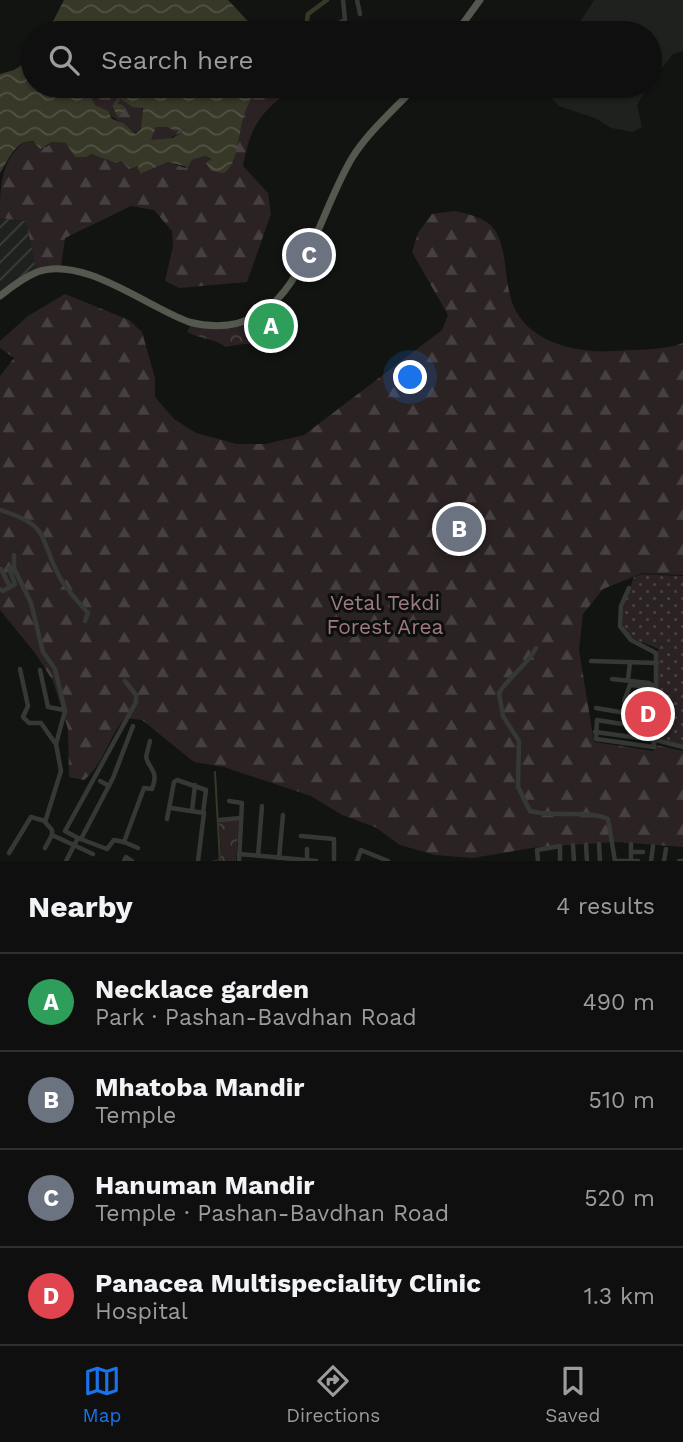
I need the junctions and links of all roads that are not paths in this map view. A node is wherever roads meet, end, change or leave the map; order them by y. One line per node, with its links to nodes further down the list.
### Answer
1 (343, 0): 5 (street)
2 (357, 0): 4 (street)
3 (480, 0): 6 (main road)
4 (360, 14)
5 (343, 21)
6 (465, 21)
7 (405, 98): 8 (main road)
8 (0, 296)
9 (0, 510): 16 (street)
10 (14, 555): 11 (street)
11 (11, 568): 12 (street); 13 (street); 29 (street)
12 (1, 569): 13 (street)
13 (10, 587): 15 (street)
14 (629, 587): 20 (street)
15 (0, 589)
16 (85, 621)
17 (536, 648): 87 (street)
18 (591, 661): 19 (street)
19 (630, 662): 20 (street); 24 (street)
20 (657, 663): 26 (street)
21 (20, 668): 36 (street)
22 (40, 670): 29 (street)
23 (612, 679): 24 (street)
24 (628, 680): 26 (street)
25 (125, 681): 53 (street)
26 (655, 687): 27 (street); 31 (street)
27 (624, 701)
28 (596, 708): 31 (street)
29 (65, 710): 36 (street)
30 (629, 710): 31 (street)
31 (655, 716): 33 (street)
32 (133, 726): 40 (street)
33 (654, 729): 34 (street); 34 (street)
34 (655, 740): 37 (street)
35 (150, 741): 54 (street)
36 (56, 744): 50 (street)
37 (683, 747)
38 (100, 781): 40 (street)
39 (195, 785): 43 (street); 44 (street); 45 (street)
40 (109, 786): 53 (street)
41 (229, 801): 47 (street)
42 (262, 806): 70 (street)
43 (171, 808): 44 (street); 48 (street)
44 (192, 811): 45 (street)
45 (204, 813): 76 (street)
46 (283, 815): 71 (street)
47 (241, 818): 49 (street); 69 (street)
48 (167, 819)
49 (219, 820)
50 (45, 821): 51 (street); 67 (street)
51 (52, 835): 57 (street); 61 (street)
52 (301, 836): 79 (street)
53 (80, 839): 54 (street); 57 (street)
54 (124, 842): 62 (street)
55 (599, 844): 86 (street)
56 (631, 844): 65 (street)
57 (75, 845): 68 (street); 73 (street)
58 (573, 845): 84 (street)
59 (586, 845): 85 (street)
60 (653, 846): 90 (street)
61 (45, 848)
62 (138, 848)
63 (307, 849): 77 (street)
64 (666, 849): 91 (street)
65 (631, 852): 66 (street); 88 (street)
66 (643, 852)
67 (9, 853)
68 (93, 853)
69 (239, 858): 70 (street)
70 (254, 858): 71 (street)
71 (279, 858): 72 (street)
72 (289, 860): 77 (street)
73 (66, 861)
74 (124, 861): 75 (street)
75 (132, 861)
76 (198, 861)
77 (306, 861): 78 (street)
78 (316, 861)
79 (334, 861)
80 (357, 861): 81 (street)
81 (388, 861)
82 (538, 861): 83 (street)
83 (560, 861)
84 (573, 861)
85 (587, 861)
86 (600, 861)
87 (615, 861): 88 (street)
88 (631, 861): 89 (street)
89 (638, 861)
90 (651, 861)
91 (664, 861)

